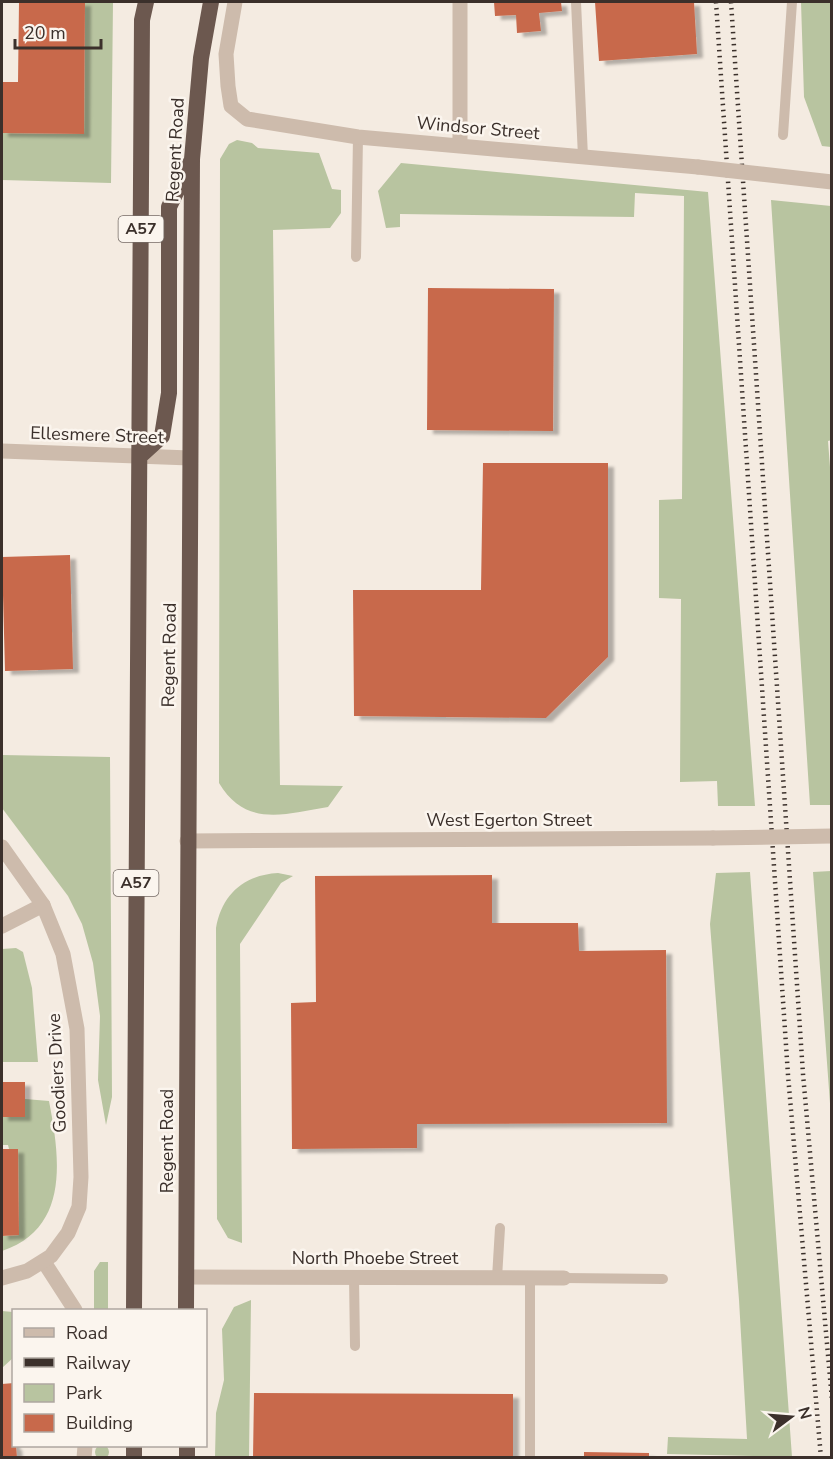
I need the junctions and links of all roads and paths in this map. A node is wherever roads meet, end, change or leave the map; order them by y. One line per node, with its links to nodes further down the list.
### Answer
1 (146, 2): 15 (highway, Regent Road / A57)
2 (211, 2): 11 (highway, Regent Road / A57)
3 (235, 2): 8 (street, Windsor Street)
4 (460, 2): 9 (street)
5 (576, 2): 10 (lane)
6 (792, 2): 7 (lane)
7 (783, 135)
8 (358, 137): 9 (street, Windsor Street); 13 (lane)
9 (460, 146): 10 (street, Windsor Street)
10 (583, 157): 12 (street, Windsor Street, bridge)
11 (192, 159): 15 (highway, A57); 16 (highway, Regent Road / A57)
12 (831, 182)
13 (356, 257)
14 (2, 451): 15 (street, Ellesmere Street)
15 (140, 456): 16 (street, Ellesmere Street); 32 (highway, Regent Road / A57)
16 (190, 458): 18 (highway, Regent Road / A57)
17 (831, 836): 18 (street, West Egerton Street, bridge)
18 (187, 841): 24 (highway, Regent Road / A57)
19 (2, 847): 20 (street, Goodiers Drive)
20 (43, 905): 21 (street); 23 (street, Goodiers Drive)
21 (2, 926)
22 (500, 1228): 27 (lane)
23 (44, 1262): 26 (street); 31 (street)
24 (186, 1277): 25 (street, North Phoebe Street); 33 (highway, Regent Road / A57)
25 (354, 1277): 27 (street, North Phoebe Street); 34 (lane)
26 (2, 1278)
27 (497, 1278): 28 (street, North Phoebe Street)
28 (530, 1278): 29 (street, North Phoebe Street); 35 (lane)
29 (564, 1278): 30 (lane)
30 (663, 1279)
31 (74, 1309)
32 (134, 1309)
33 (186, 1309)
34 (355, 1346)
35 (530, 1458)

